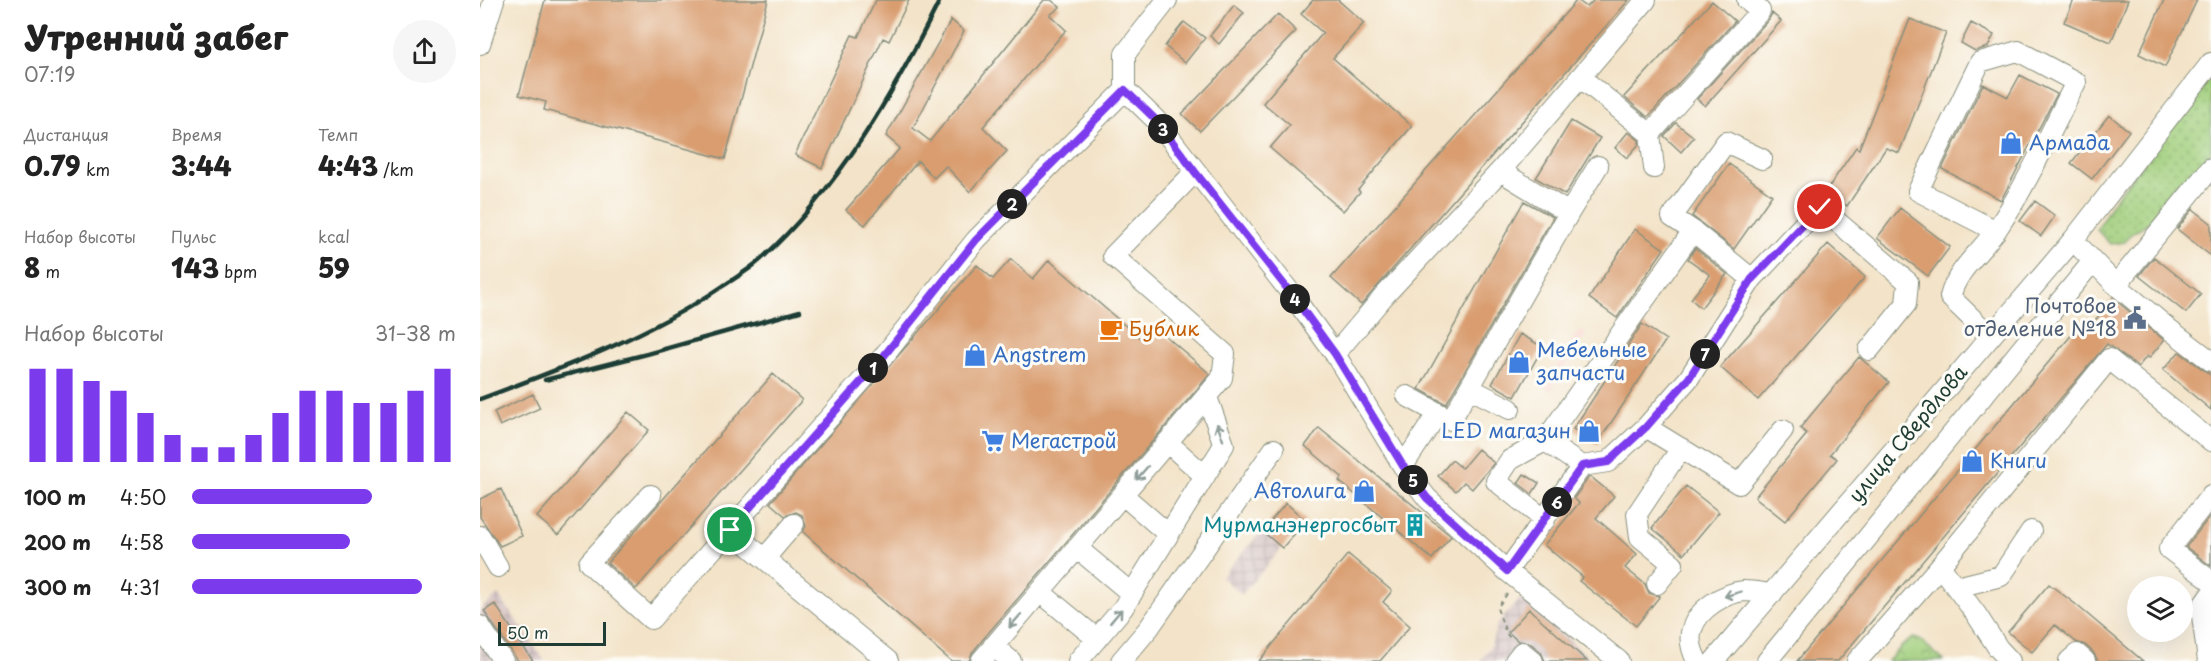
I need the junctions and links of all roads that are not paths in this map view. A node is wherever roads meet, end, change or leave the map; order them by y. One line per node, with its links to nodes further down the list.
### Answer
1 (494, 0): 5 (street)
2 (1167, 0): 8 (street)
3 (1646, 0): 7 (street)
4 (1748, 0): 9 (street)
5 (480, 44)
6 (2211, 63): 19 (street, улица Свердлова)
7 (1580, 77): 9 (street); 14 (street)
8 (1125, 90): 15 (street); 47 (street)
9 (1650, 134): 12 (street)
10 (1762, 159): 17 (street)
11 (1598, 166): 16 (street)
12 (1654, 168)
13 (2211, 168): 22 (street)
14 (1502, 169): 16 (street); 25 (street)
15 (1195, 172): 25 (street); 29 (street)
16 (1569, 213): 27 (street)
17 (1693, 231): 21 (street); 34 (street)
18 (1995, 231): 18 (street); 23 (street)
19 (2073, 240): 20 (street); 23 (street, улица Свердлова)
20 (2093, 261): 22 (street); 74 (street)
21 (1752, 279): 24 (street); 32 (street)
22 (2116, 285): 26 (street)
23 (1990, 336): 61 (street, улица Свердлова)
24 (1869, 350)
25 (1335, 354): 39 (street)
26 (2211, 362)
27 (1469, 388): 30 (street); 31 (street)
28 (1407, 396): 31 (street)
29 (1207, 397): 36 (street); 41 (street, one-way to 29)
30 (1510, 409)
31 (1438, 413): 39 (street)
32 (1646, 427): 37 (street); 40 (street)
33 (1783, 430): 37 (street)
34 (1545, 441): 40 (street); 45 (street)
35 (2211, 441): 53 (street)
36 (1168, 443): 41 (street); 43 (street, one-way to 43)
37 (1681, 448): 57 (street)
38 (1274, 449): 70 (street)
39 (1403, 466): 55 (street)
40 (1582, 466): 45 (street)
41 (1205, 477): 49 (street)
42 (651, 495): 47 (street)
43 (1123, 495): 49 (street); 51 (street)
44 (2211, 495): 56 (street)
45 (1545, 520): 55 (street)
46 (794, 524): 52 (street)
47 (730, 530): 52 (street)
48 (2031, 531): 58 (street)
49 (1168, 534): 60 (street)
50 (480, 536): 54 (street)
51 (1077, 548): 59 (street); 60 (street)
52 (765, 558): 67 (street)
53 (1940, 566): 58 (street); 75 (street)
54 (498, 567)
55 (1513, 575): 71 (street)
56 (2211, 581)
57 (1657, 584)
58 (1957, 587): 76 (street)
59 (1040, 592): 64 (street); 65 (street, one-way to 65)
60 (1132, 594): 64 (street, one-way to 60)
61 (1772, 594): 72 (street, one-way to 72); 73 (street, улица Свердлова)
62 (2211, 594): 79 (street)
63 (480, 626): 66 (street)
64 (1097, 639): 69 (street)
65 (987, 654): 68 (street)
66 (503, 661)
67 (888, 661)
68 (1011, 661)
69 (1078, 661)
70 (1121, 661)
71 (1619, 661)
72 (1697, 661)
73 (1714, 661)
74 (1767, 661)
75 (1857, 661)
76 (2010, 661)
77 (2069, 661): 78 (street)
78 (2085, 661)
79 (2208, 661)

